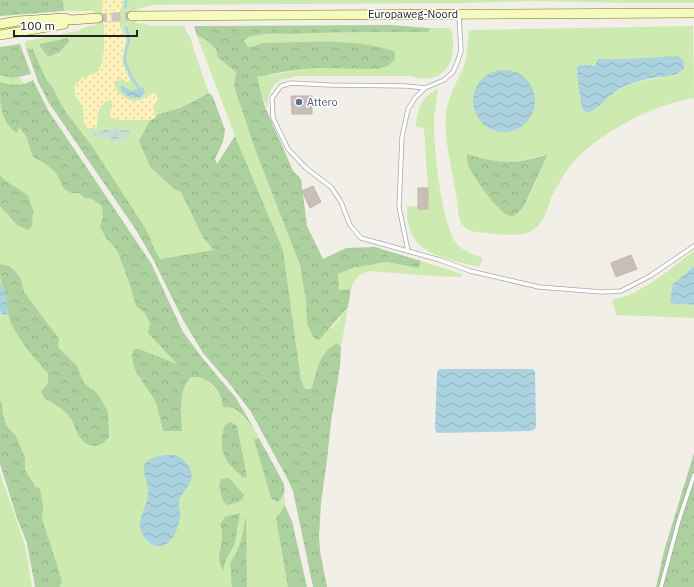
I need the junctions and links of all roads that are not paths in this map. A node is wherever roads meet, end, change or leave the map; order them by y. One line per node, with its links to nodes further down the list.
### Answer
1 (694, 13): 2 (street, Europaweg-Noord)
2 (459, 14): 3 (street, Europaweg-Noord); 8 (lane)
3 (132, 16)
4 (98, 18): 5 (street)
5 (71, 20): 6 (street); 7 (street)
6 (0, 24)
7 (0, 35)
8 (425, 88): 10 (lane); 10 (lane)
9 (694, 246): 10 (lane)
10 (408, 250)
11 (694, 475): 12 (lane)
12 (661, 587)

